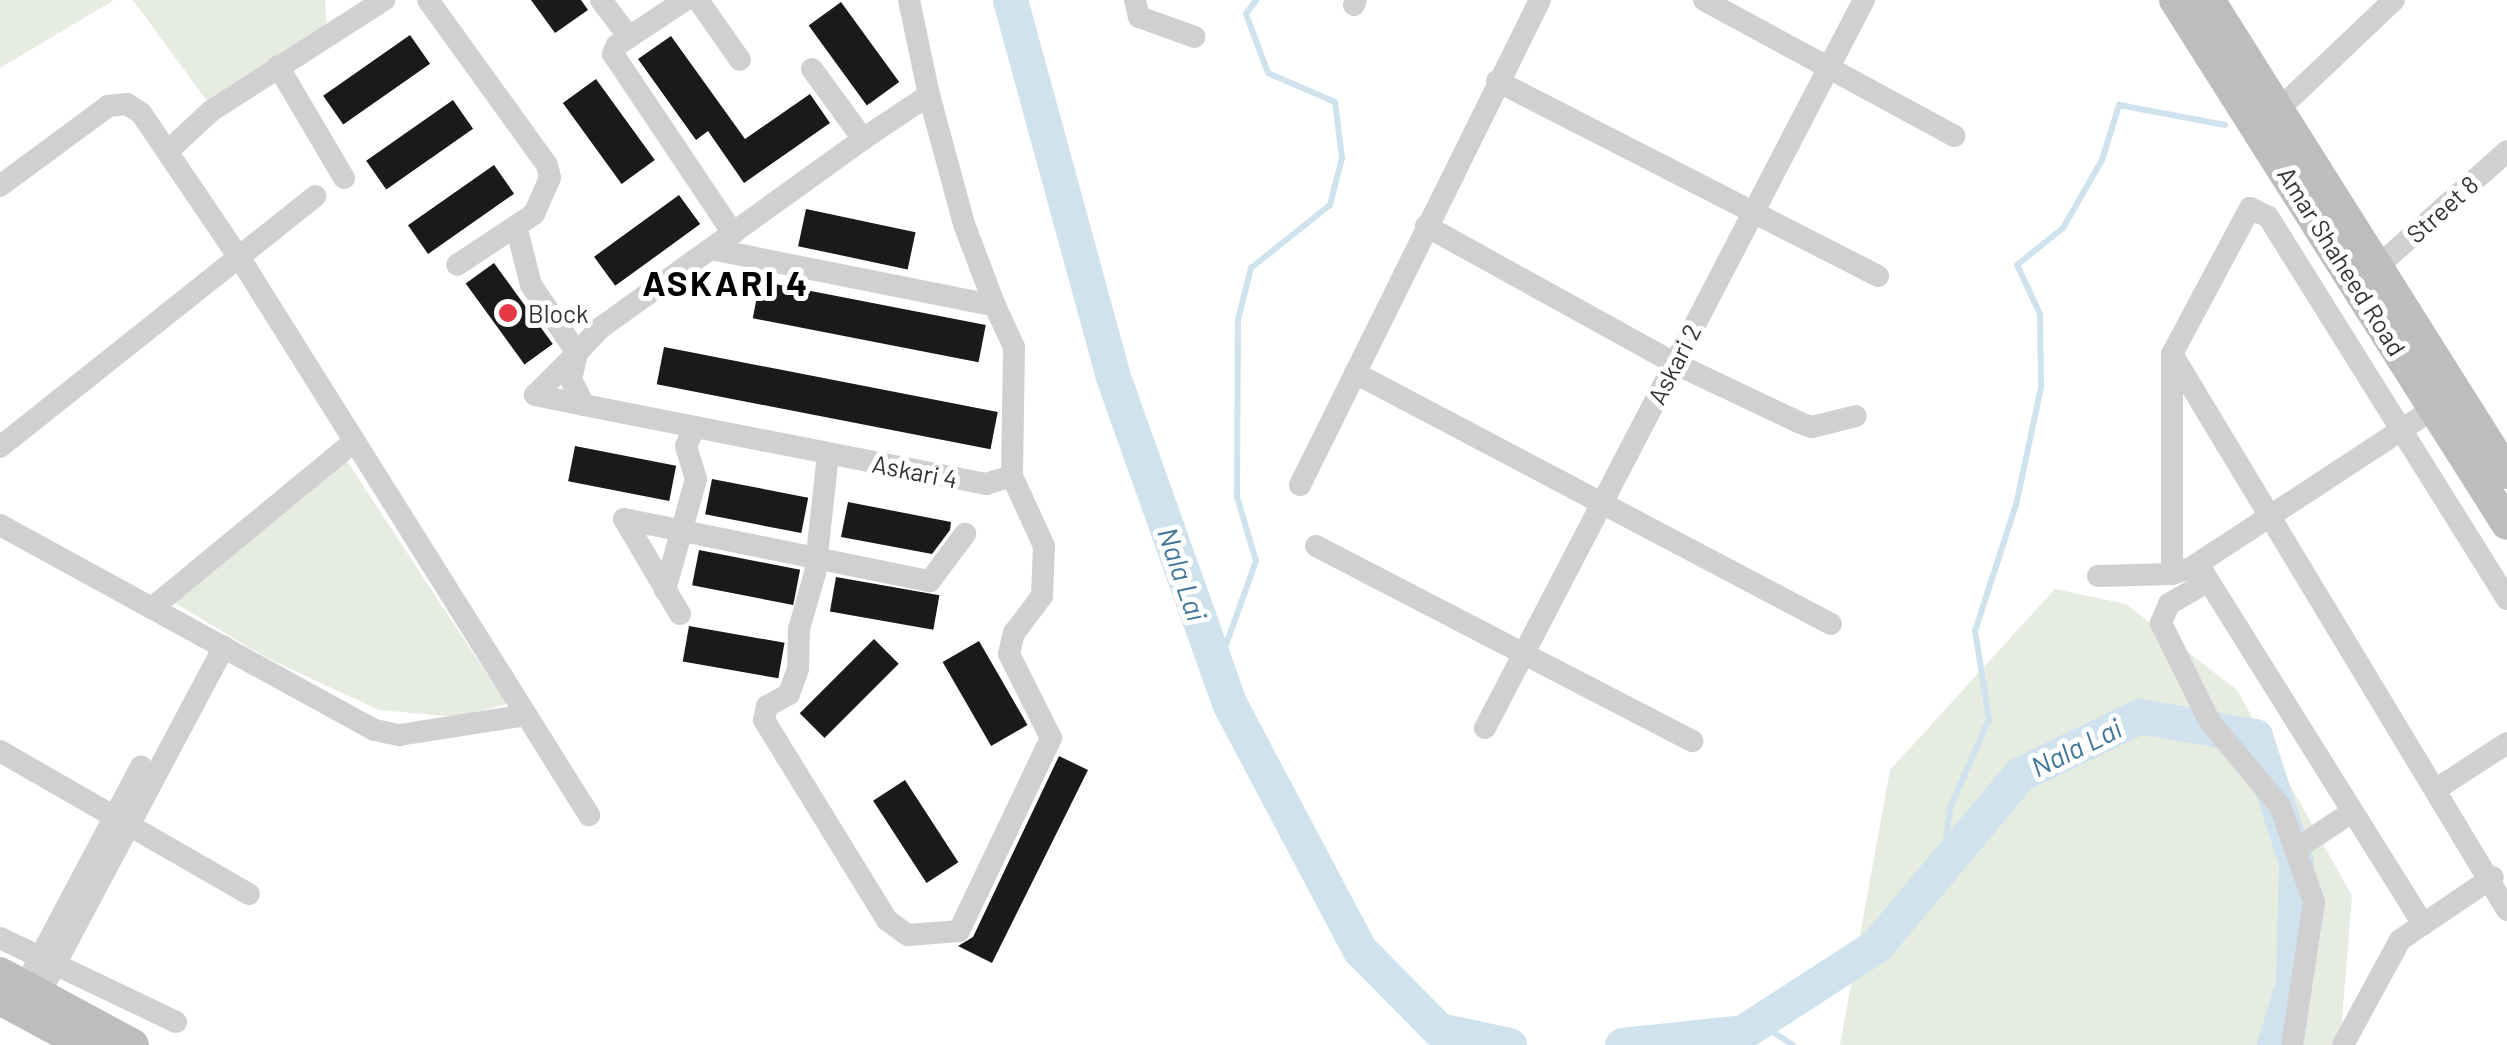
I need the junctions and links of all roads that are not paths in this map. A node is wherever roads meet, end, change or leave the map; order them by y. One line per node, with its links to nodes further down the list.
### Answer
1 (384, 0): 17 (street)
2 (428, 0): 31 (street)
3 (601, 0): 14 (street)
4 (685, 0): 14 (street)
5 (698, 0): 16 (street)
6 (910, 0): 21 (street)
7 (1134, 0): 15 (street)
8 (1540, 0): 20 (street)
9 (1704, 0): 19 (street)
10 (1864, 0): 19 (street, Askari 2)
11 (2175, 0): 37 (main road, Amar Shaheed Road)
12 (2209, 0): 22 (main road, Amar Shaheed Road)
13 (2394, 0): 22 (street)
14 (629, 37): 33 (street)
15 (1195, 37)
16 (740, 60)
17 (278, 66): 26 (street); 27 (street)
18 (812, 68): 24 (street)
19 (1830, 70): 23 (street); 30 (street, Askari 2)
20 (1498, 81): 30 (street); 32 (street)
21 (929, 94): 24 (street); 39 (street)
22 (2276, 111): 37 (main road, Amar Shaheed Road)
23 (1954, 136)
24 (863, 140): 33 (street)
25 (2507, 151): 37 (street, Street 8)
26 (168, 152): 28 (street); 35 (street)
27 (344, 178)
28 (0, 186)
29 (315, 196): 35 (street)
30 (1754, 212): 38 (street); 42 (street, Askari 2)
31 (516, 226): 36 (street); 40 (street)
32 (1426, 226): 42 (street); 43 (street)
33 (733, 233): 34 (street)
34 (711, 249): 39 (street); 40 (street)
35 (238, 257): 49 (street); 50 (street)
36 (457, 265)
37 (2367, 275): 45 (main road, Amar Shaheed Road); 52 (main road, Amar Shaheed Road)
38 (1878, 276)
39 (994, 306): 53 (street)
40 (577, 353): 44 (street); 44 (street, Askari 4)
41 (2172, 354): 48 (street); 56 (street); 64 (street)
42 (1674, 363): 46 (street); 55 (street, Askari 2)
43 (1355, 373): 54 (street); 55 (street)
44 (584, 405): 47 (street, Askari 4)
45 (2435, 408): 48 (street); 57 (main road, Amar Shaheed Road)
46 (1856, 416)
47 (695, 427): 51 (street, Askari 4); 59 (street)
48 (2403, 429): 56 (street); 67 (street)
49 (351, 444): 68 (street); 73 (street)
50 (0, 447)
51 (828, 454): 53 (street, Askari 4); 62 (street)
52 (2503, 456)
53 (1012, 476): 62 (street)
54 (1300, 484)
55 (1601, 508): 70 (street); 72 (street, Askari 2)
56 (2272, 517): 63 (street); 78 (street)
57 (2507, 524)
58 (0, 525): 68 (street)
59 (682, 531): 62 (street); 66 (street); 66 (street)
60 (966, 534): 62 (street)
61 (1316, 546): 72 (street)
62 (813, 556)
63 (2202, 573): 64 (street); 79 (street); 82 (street)
64 (2172, 574): 65 (street)
65 (2098, 576)
66 (666, 590): 69 (street)
67 (2507, 600)
68 (152, 608): 71 (street)
69 (680, 614)
70 (1831, 624)
71 (217, 644): 73 (street); 81 (street)
72 (1522, 654): 74 (street, Askari 2); 75 (street)
73 (526, 714): 80 (street)
74 (1485, 728)
75 (1692, 741)
76 (2507, 743): 78 (street)
77 (0, 751): 81 (street)
78 (2438, 788): 83 (street)
79 (2352, 812): 82 (street); 86 (street)
80 (589, 815)
81 (120, 821): 84 (street); 88 (street)
82 (2296, 849): 92 (street)
83 (2493, 877): 85 (street); 86 (street)
84 (249, 894)
85 (2507, 910)
86 (2423, 924): 93 (street)
87 (0, 938): 88 (street)
88 (25, 987): 89 (street); 90 (main road); 91 (main road)
89 (176, 1022)
90 (85, 1045)
91 (133, 1045)
92 (2292, 1045)
93 (2343, 1045)

